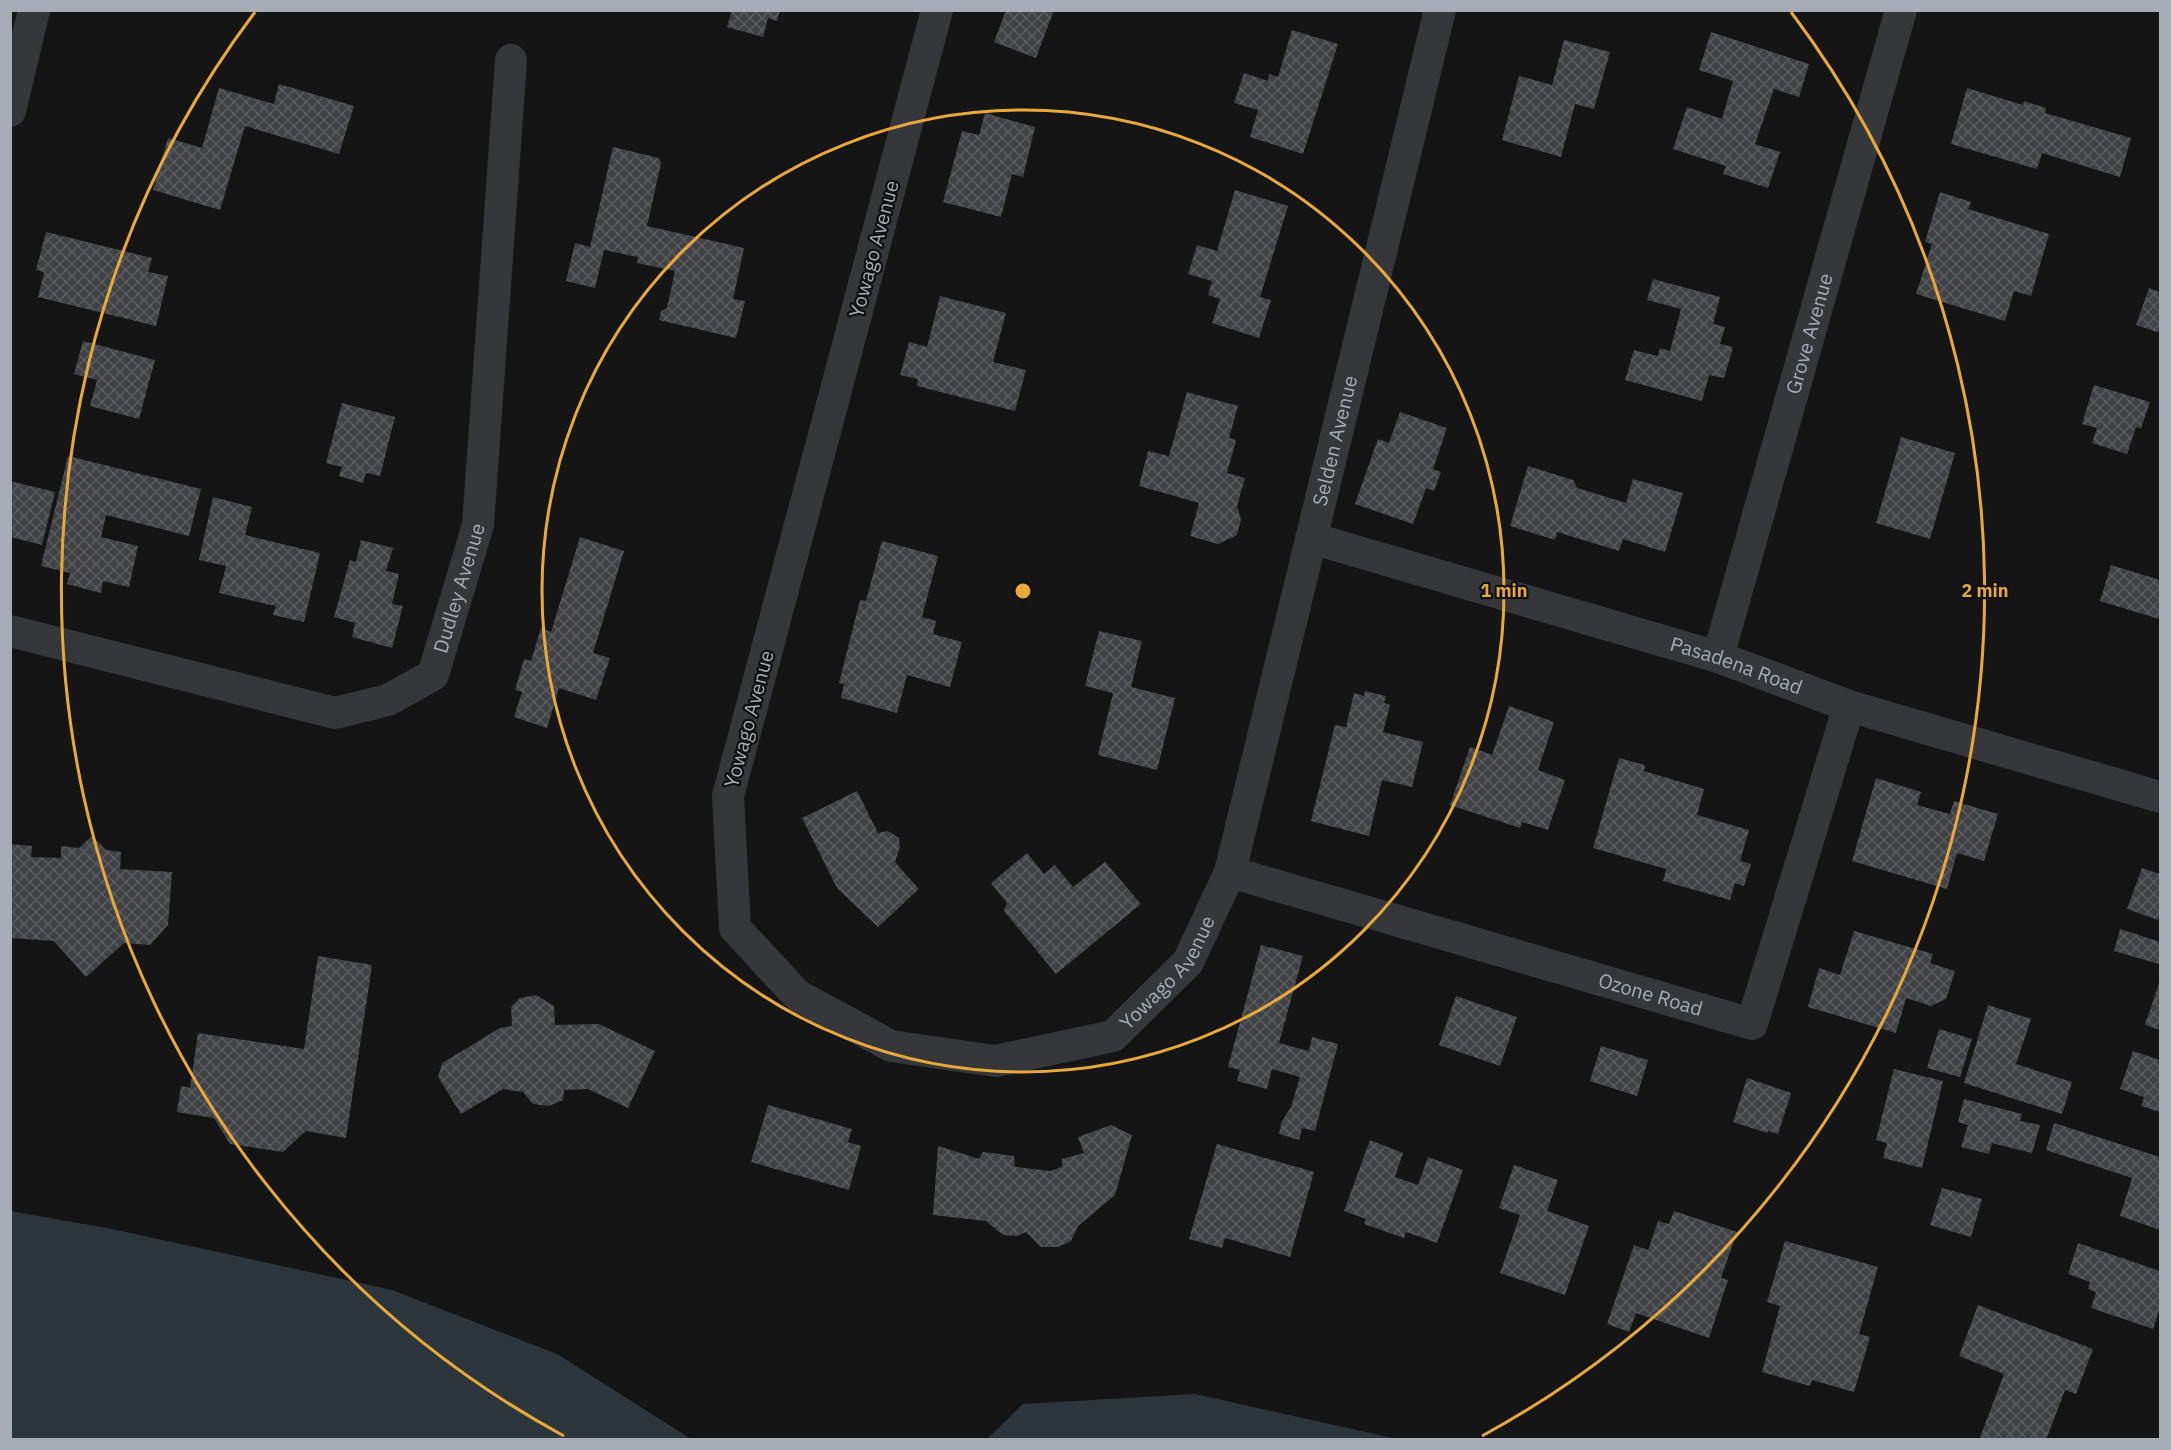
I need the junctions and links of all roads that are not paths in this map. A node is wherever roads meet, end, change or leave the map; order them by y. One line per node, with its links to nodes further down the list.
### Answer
1 (34, 10): 6 (street)
2 (937, 10): 12 (street, Yowago Avenue)
3 (1440, 10): 7 (street, Selden Avenue)
4 (1900, 10): 9 (street, Grove Avenue)
5 (511, 60): 8 (street, Dudley Avenue)
6 (10, 111)
7 (1311, 538): 9 (street, Pasadena Road); 12 (street, Selden Avenue)
8 (10, 631)
9 (1718, 657): 10 (street, Pasadena Road)
10 (1849, 706): 11 (street, Pasadena Road); 12 (street, Ozone Road)
11 (2160, 797)
12 (1230, 872)

